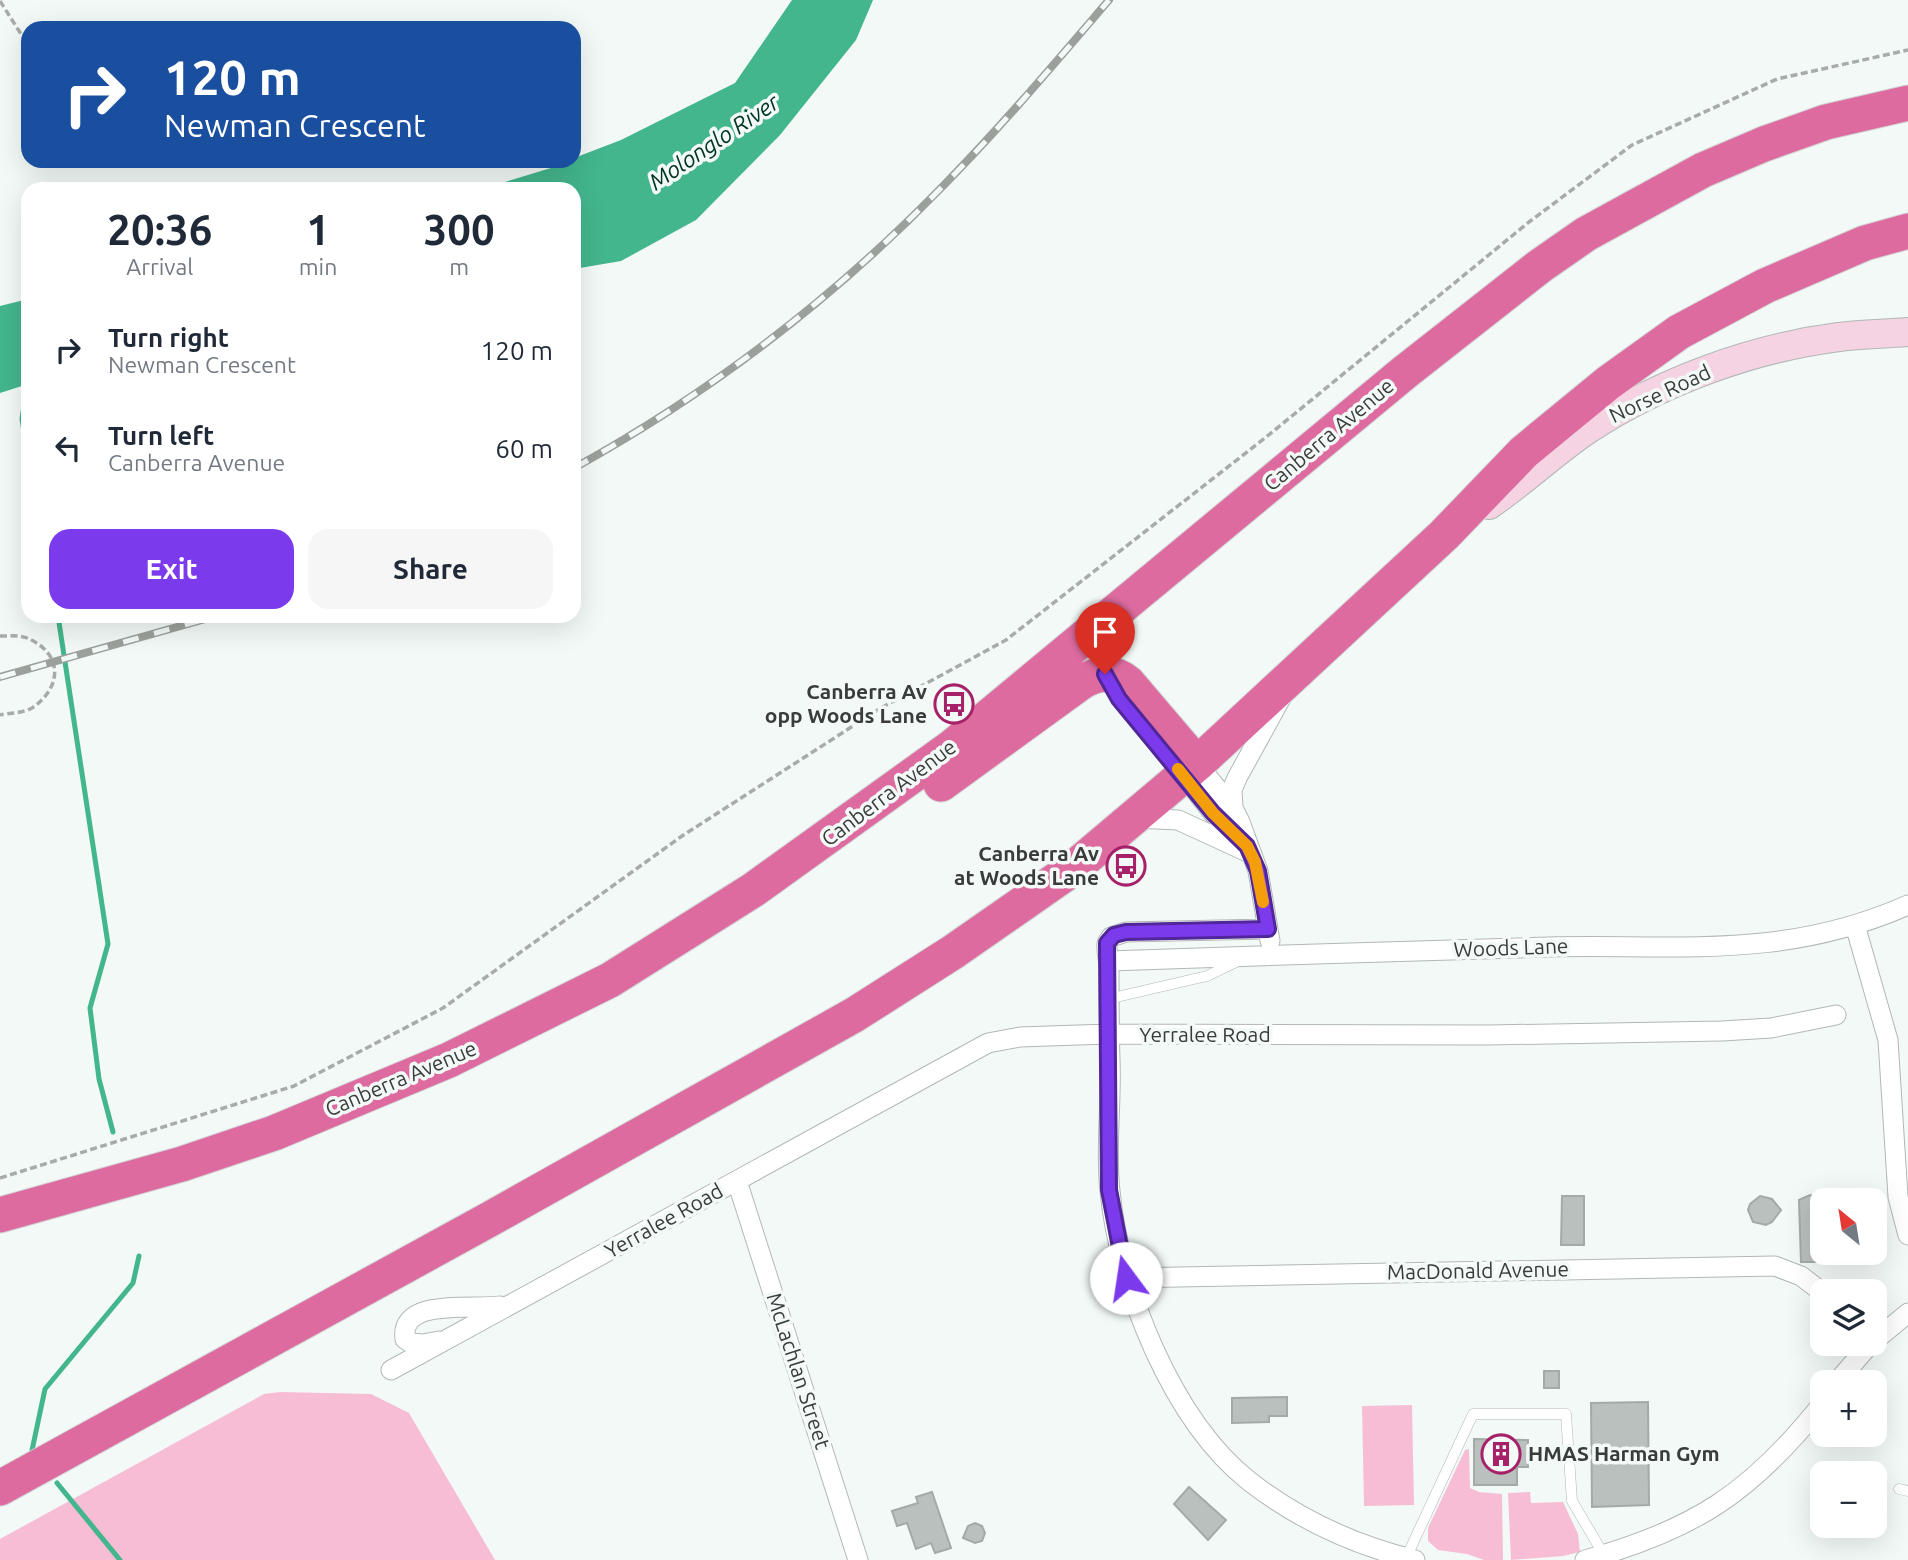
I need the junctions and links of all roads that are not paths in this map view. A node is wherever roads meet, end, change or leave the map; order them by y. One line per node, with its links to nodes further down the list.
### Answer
1 (1908, 103): 5 (highway, Canberra Avenue)
2 (1908, 231): 4 (highway)
3 (1908, 332): 4 (main road, Norse Road)
4 (1444, 535): 6 (highway)
5 (1105, 620): 7 (highway); 18 (highway, Canberra Avenue)
6 (1296, 673): 8 (highway); 9 (street)
7 (1105, 674): 8 (highway); 18 (highway)
8 (1190, 770): 9 (street); 10 (highway); 11 (street)
9 (1233, 807): 11 (street)
10 (1135, 818): 11 (street); 35 (highway)
11 (1250, 850): 14 (street)
12 (1908, 905): 13 (street, Woods Lane)
13 (1855, 925): 15 (street, Woods Lane); 24 (street)
14 (1268, 929): 15 (street); 17 (street)
15 (1272, 956): 16 (street, Woods Lane)
16 (1247, 957): 17 (street, Woods Lane); 19 (lane)
17 (1109, 961): 19 (street)
18 (610, 980): 23 (highway, Canberra Avenue)
19 (1108, 999): 21 (street)
20 (1836, 1016): 21 (street, Yerralee Road)
21 (1108, 1034): 22 (street, Yerralee Road); 25 (street)
22 (737, 1181): 27 (street, Yerralee Road); 38 (street, McLachlan Street)
23 (0, 1215)
24 (1908, 1235)
25 (1126, 1278): 26 (street, MacDonald Avenue); 37 (street)
26 (1810, 1283)
27 (515, 1302): 30 (street, Yerralee Road); 30 (street, Yerralee Road)
28 (1908, 1313): 29 (street)
29 (1887, 1330)
30 (446, 1340): 32 (street, Yerralee Road)
31 (1859, 1356): 33 (street)
32 (391, 1370)
33 (1847, 1370)
34 (1810, 1417): 36 (street)
35 (0, 1488)
36 (1594, 1557): 37 (lane)
37 (1411, 1559)
38 (858, 1560)

